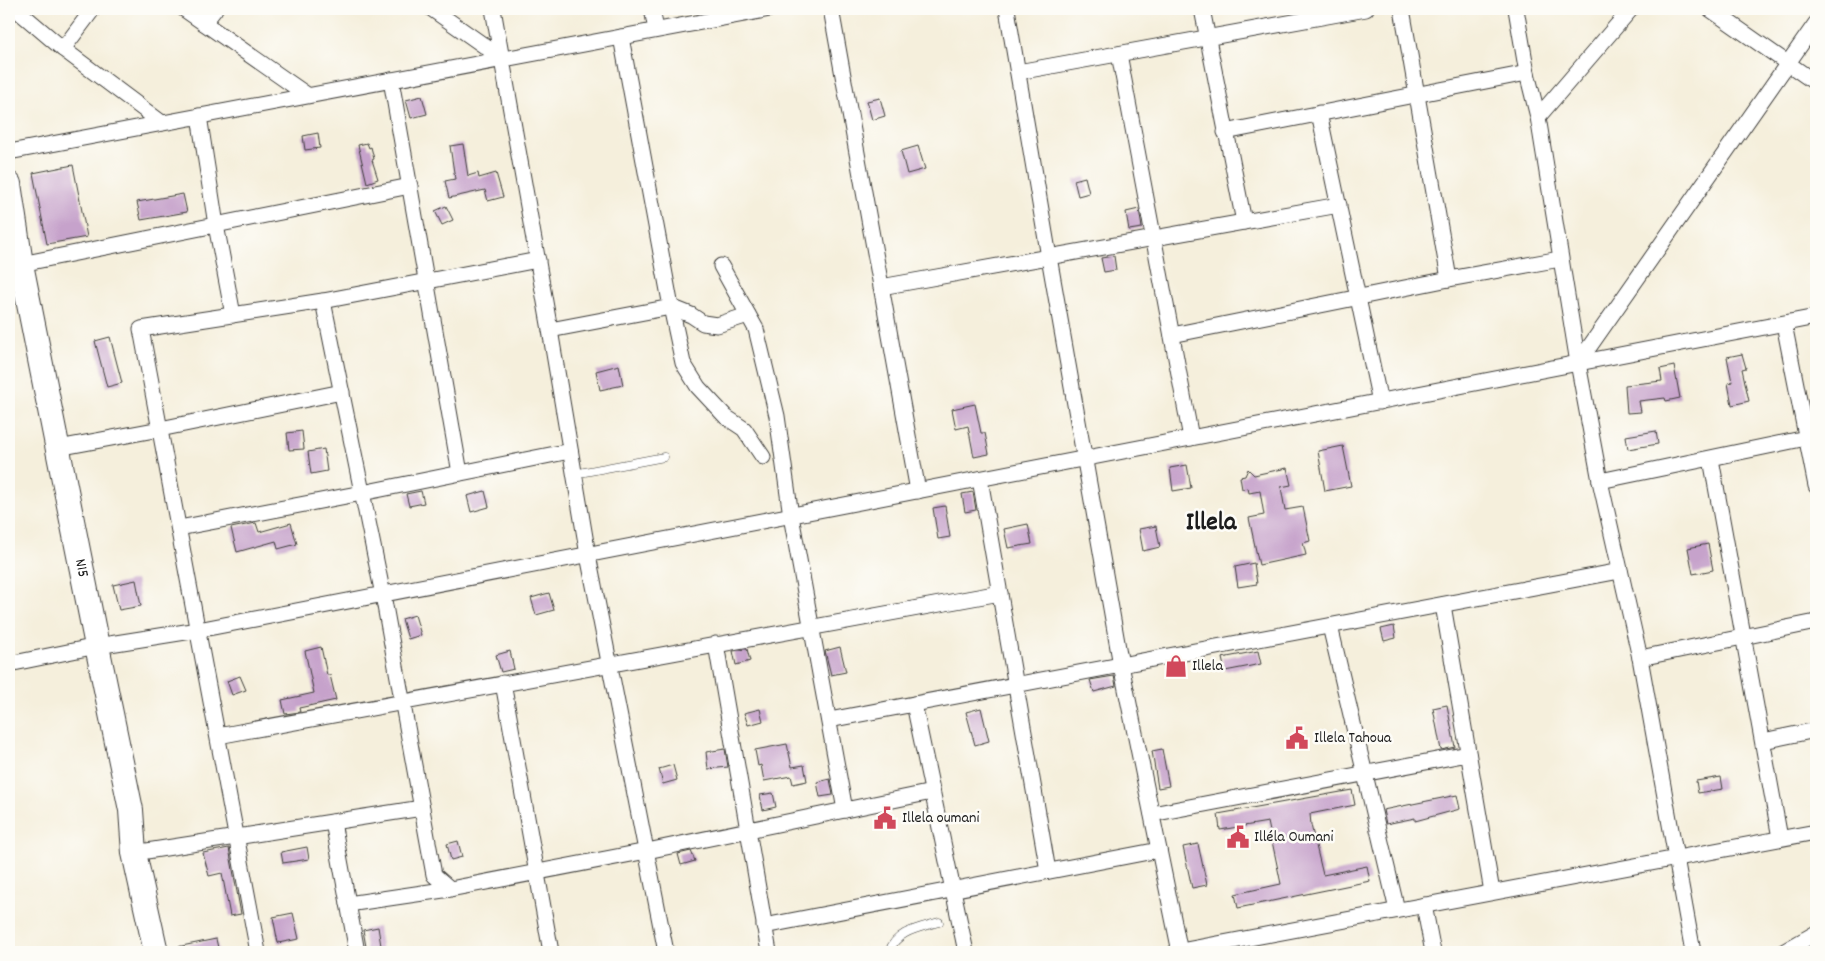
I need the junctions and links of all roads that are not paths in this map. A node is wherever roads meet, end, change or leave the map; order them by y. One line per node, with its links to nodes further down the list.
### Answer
1 (16, 9): 22 (street)
2 (94, 9): 22 (street)
3 (184, 9): 17 (street)
4 (215, 9): 17 (street)
5 (432, 9): 24 (street)
6 (493, 9): 24 (street)
7 (652, 9): 19 (street)
8 (770, 9): 19 (street)
9 (831, 9): 51 (street)
10 (1007, 9): 26 (street)
11 (1202, 9): 21 (street)
12 (1366, 9): 21 (street)
13 (1402, 9): 30 (street)
14 (1516, 9): 27 (street)
15 (1630, 9): 34 (street)
16 (1710, 9): 25 (street)
17 (204, 23): 31 (street)
18 (1816, 23): 25 (street)
19 (656, 30): 20 (street)
20 (621, 37): 24 (street); 54 (street)
21 (1207, 38): 23 (street); 36 (street)
22 (63, 50): 35 (street)
23 (1119, 54): 26 (street); 43 (street)
24 (503, 59): 28 (street); 45 (street)
25 (1788, 64): 29 (street); 61 (street)
26 (1018, 72): 44 (street)
27 (1528, 73): 30 (street); 34 (street)
28 (391, 80): 31 (street); 39 (street)
29 (1816, 83)
30 (1417, 94): 32 (street); 49 (street)
31 (307, 95): 33 (street)
32 (1319, 113): 36 (street); 40 (street)
33 (198, 116): 35 (street); 42 (street)
34 (1538, 117): 46 (street)
35 (162, 123): 37 (street)
36 (1225, 132): 41 (street)
37 (9, 152)
38 (9, 184): 47 (main road, N15)
39 (410, 186): 42 (street); 50 (street)
40 (1339, 205): 41 (street); 52 (street)
41 (1244, 222): 43 (street)
42 (216, 225): 47 (street); 55 (street)
43 (1154, 238): 44 (street); 60 (street)
44 (1049, 257): 51 (street); 72 (street)
45 (538, 260): 50 (street); 59 (street)
46 (1560, 260): 49 (street); 61 (street)
47 (21, 264): 67 (main road, N15)
48 (721, 266): 56 (street)
49 (1449, 279): 52 (street)
50 (427, 281): 53 (street); 73 (street)
51 (881, 287): 78 (street)
52 (1358, 298): 60 (street); 63 (street)
53 (323, 301): 55 (street); 62 (street)
54 (671, 307): 56 (street); 59 (street); 70 (street)
55 (234, 315): 64 (street)
56 (748, 315): 80 (street)
57 (1814, 315): 58 (street)
58 (1784, 324): 61 (street); 66 (street)
59 (550, 330): 68 (street)
60 (1172, 335): 65 (street)
61 (1578, 363): 63 (street); 76 (street)
62 (342, 392): 64 (street); 79 (street)
63 (1380, 402): 65 (street)
64 (160, 429): 67 (street); 81 (street)
65 (1191, 438): 72 (street)
66 (1812, 438): 71 (street); 77 (street)
67 (58, 448): 93 (main road, N15)
68 (570, 451): 73 (street); 74 (street)
69 (664, 457): 74 (lane)
70 (763, 457)
71 (1711, 458): 76 (street); 91 (street)
72 (1085, 459): 75 (street); 97 (street)
73 (460, 473): 79 (street)
74 (574, 474): 82 (street)
75 (980, 479): 78 (street); 84 (street)
76 (1600, 482): 83 (street)
77 (1816, 486)
78 (918, 491): 80 (street)
79 (362, 493): 81 (street); 85 (street)
80 (791, 516): 82 (street); 89 (street)
81 (179, 528): 90 (street)
82 (588, 555): 85 (street); 96 (street)
83 (1620, 571): 86 (street); 94 (street)
84 (1000, 592): 89 (street); 99 (street)
85 (383, 594): 90 (street); 100 (street)
86 (1443, 605): 88 (street); 106 (street)
87 (1816, 622): 91 (street)
88 (1330, 626): 97 (street); 107 (street)
89 (811, 627): 92 (street); 102 (street)
90 (198, 630): 93 (street); 104 (street)
91 (1744, 637): 94 (street); 105 (street)
92 (716, 644): 96 (street); 113 (street)
93 (97, 646): 95 (street); 119 (main road, N15)
94 (1640, 658): 120 (street)
95 (9, 664)
96 (610, 664): 98 (street); 118 (street)
97 (1121, 665): 99 (street); 111 (street)
98 (503, 684): 100 (street); 122 (street)
99 (1016, 685): 101 (street); 121 (street)
100 (402, 702): 104 (street); 109 (street)
101 (914, 704): 102 (street); 108 (street)
102 (828, 720): 110 (street)
103 (1816, 730): 105 (street)
104 (218, 736): 115 (street)
105 (1763, 741): 116 (street)
106 (1468, 754): 107 (street); 125 (street)
107 (1365, 774): 111 (street); 128 (street)
108 (932, 792): 110 (street); 124 (street)
109 (422, 808): 112 (street); 123 (street)
110 (845, 810): 113 (street)
111 (1152, 814): 117 (street)
112 (333, 822): 115 (street); 126 (street)
113 (748, 830): 118 (street); 130 (street)
114 (1816, 832): 116 (street)
115 (236, 838): 119 (street); 133 (street)
116 (1780, 838): 120 (street)
117 (1159, 850): 121 (street); 140 (street)
118 (648, 852): 122 (street); 136 (street)
119 (134, 853): 132 (main road, N15)
120 (1675, 858): 125 (street); 142 (street)
121 (1048, 871): 124 (street)
122 (537, 872): 123 (street); 135 (street)
123 (450, 889): 126 (street)
124 (953, 890): 130 (street); 139 (street)
125 (1492, 892): 127 (street)
126 (348, 904): 134 (street)
127 (1424, 905): 128 (street); 141 (street)
128 (1397, 910): 140 (street)
129 (939, 922): 138 (lane)
130 (764, 926): 137 (street)
131 (1816, 933): 143 (street)
132 (156, 952)
133 (258, 952)
134 (357, 952)
135 (551, 952)
136 (666, 952)
137 (769, 952)
138 (889, 952)
139 (966, 952)
140 (1178, 952)
141 (1433, 952)
142 (1693, 952)
143 (1784, 952)

